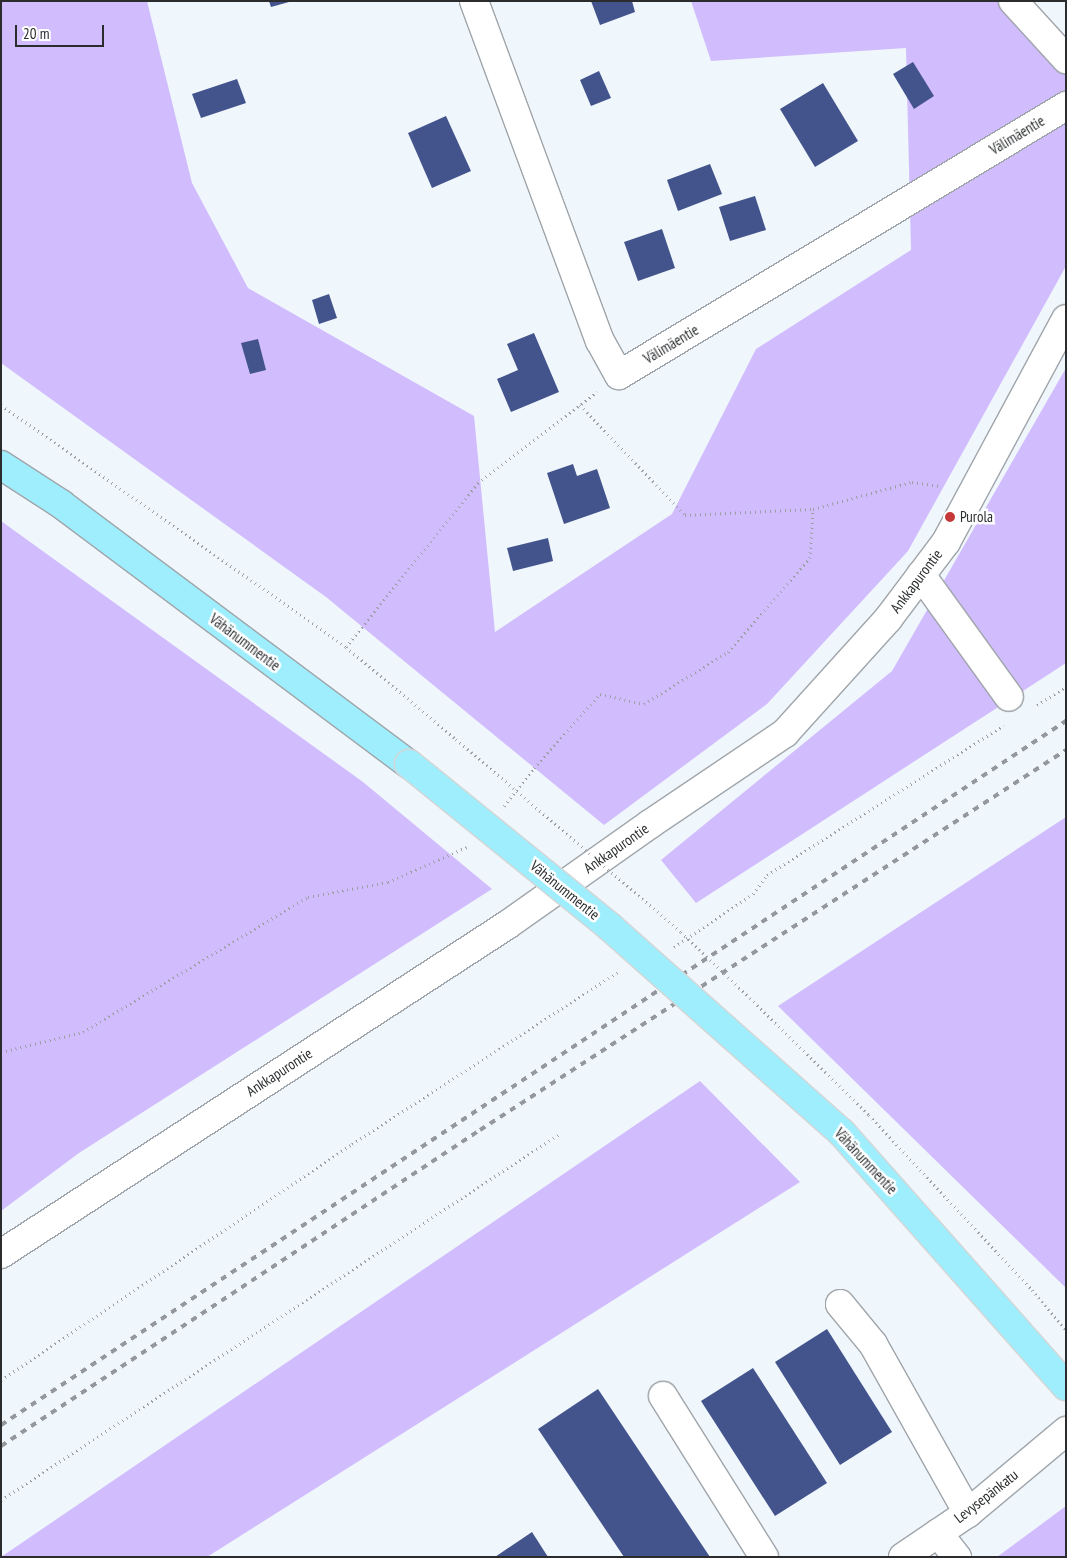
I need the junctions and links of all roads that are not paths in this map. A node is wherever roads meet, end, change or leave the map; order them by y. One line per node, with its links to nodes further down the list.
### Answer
1 (474, 1): 4 (street, Välimäentie)
2 (1013, 1): 3 (street)
3 (1066, 59)
4 (1066, 106)
5 (1066, 319): 7 (street, Ankkapurontie)
6 (1, 466): 11 (main road, Vähänummentie, bridge)
7 (921, 575): 8 (street); 9 (street, Ankkapurontie)
8 (1017, 709)
9 (1, 1254)
10 (840, 1304): 14 (street)
11 (1066, 1386)
12 (663, 1396): 16 (street)
13 (1066, 1431): 14 (street, Levysepänkatu)
14 (968, 1513): 15 (street, Levysepänkatu)
15 (938, 1532): 17 (street, Levysepänkatu); 18 (street)
16 (764, 1557)
17 (903, 1557)
18 (957, 1557)

